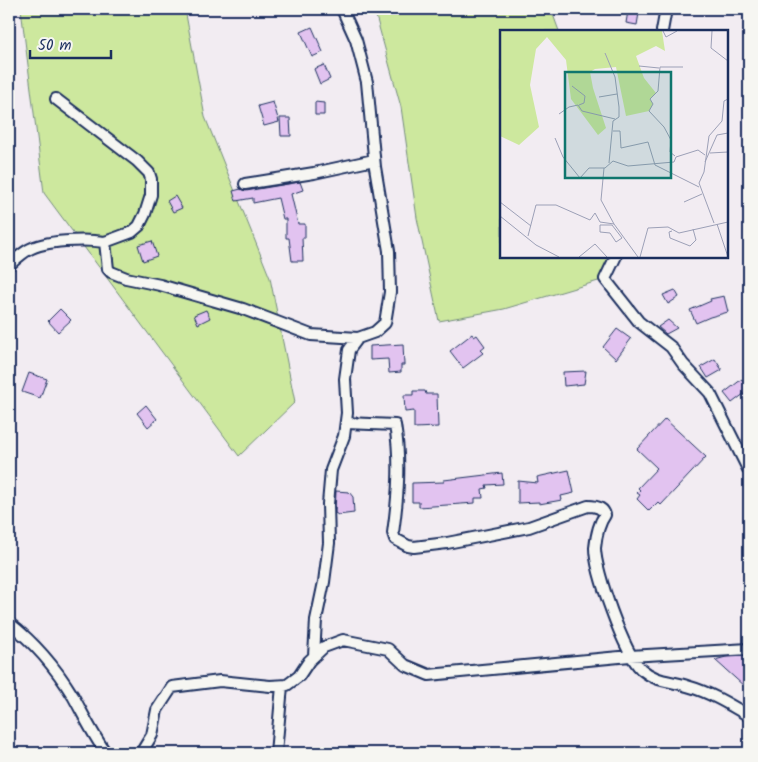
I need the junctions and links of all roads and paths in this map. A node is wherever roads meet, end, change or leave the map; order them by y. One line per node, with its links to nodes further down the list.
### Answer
1 (342, 9): 5 (street)
2 (666, 9): 3 (street)
3 (662, 30)
4 (56, 100): 7 (street)
5 (374, 160): 6 (street); 10 (street)
6 (245, 184)
7 (105, 242): 9 (street); 10 (street)
8 (615, 258): 12 (street)
9 (9, 265)
10 (358, 338): 11 (street)
11 (346, 423): 15 (street); 16 (street)
12 (749, 470)
13 (9, 624): 19 (street)
14 (749, 649): 16 (street)
15 (314, 656): 16 (street); 17 (street)
16 (630, 656): 18 (street)
17 (282, 686): 20 (street); 21 (street)
18 (749, 716)
19 (106, 753)
20 (140, 753)
21 (276, 753)

